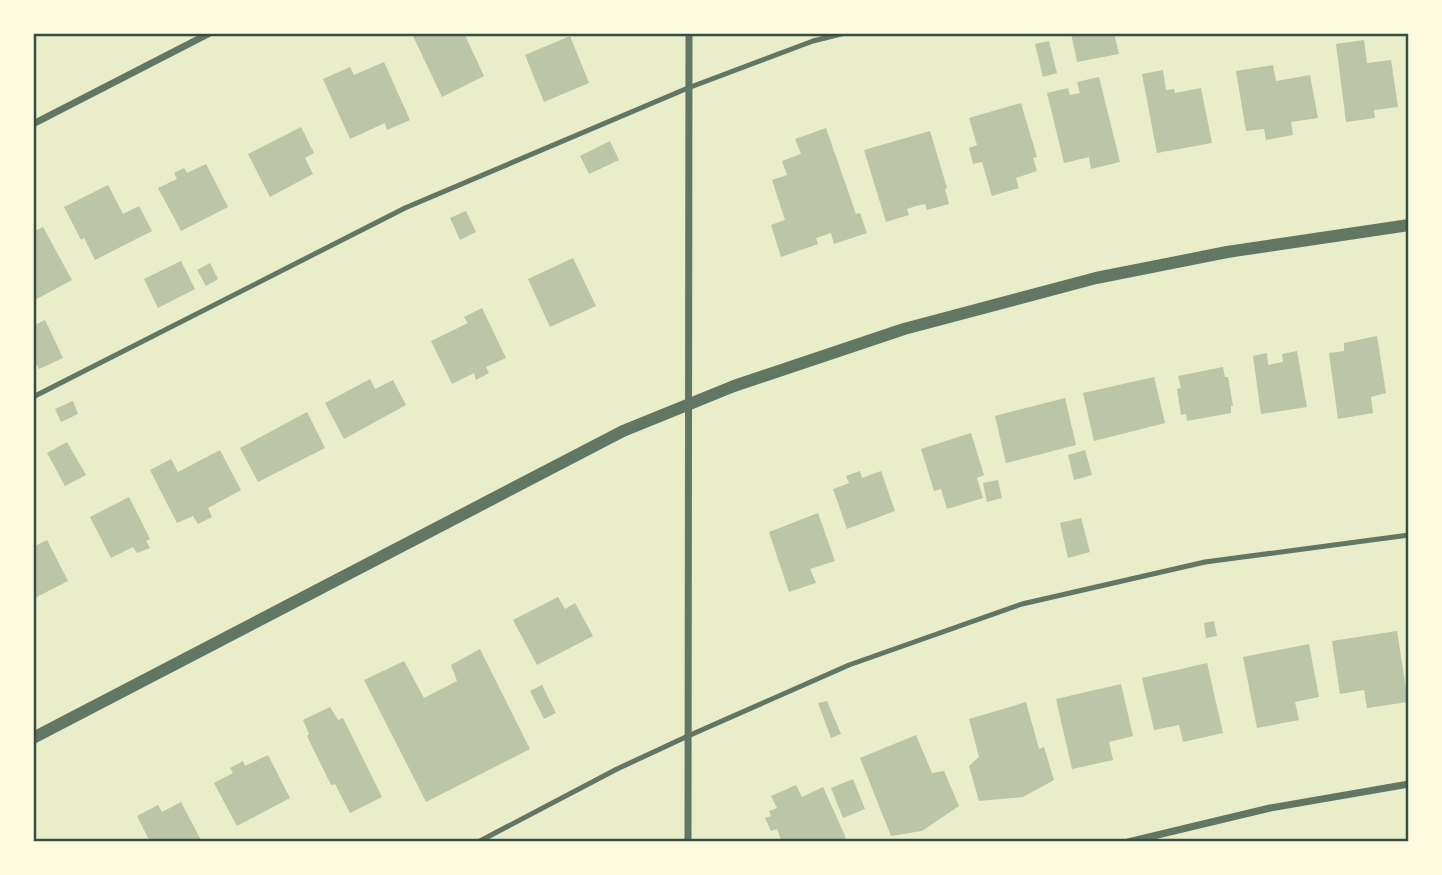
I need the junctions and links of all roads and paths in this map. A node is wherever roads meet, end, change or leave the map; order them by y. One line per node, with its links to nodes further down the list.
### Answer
1 (210, 33): 5 (street)
2 (689, 33): 4 (street)
3 (845, 33): 4 (lane)
4 (688, 88): 7 (lane); 8 (street)
5 (33, 124)
6 (1409, 225): 8 (street)
7 (33, 397)
8 (688, 405): 10 (street); 11 (street)
9 (1409, 535): 10 (lane)
10 (688, 736): 13 (lane); 14 (street)
11 (33, 738)
12 (1409, 785): 15 (street)
13 (478, 842)
14 (688, 842)
15 (1128, 842)

